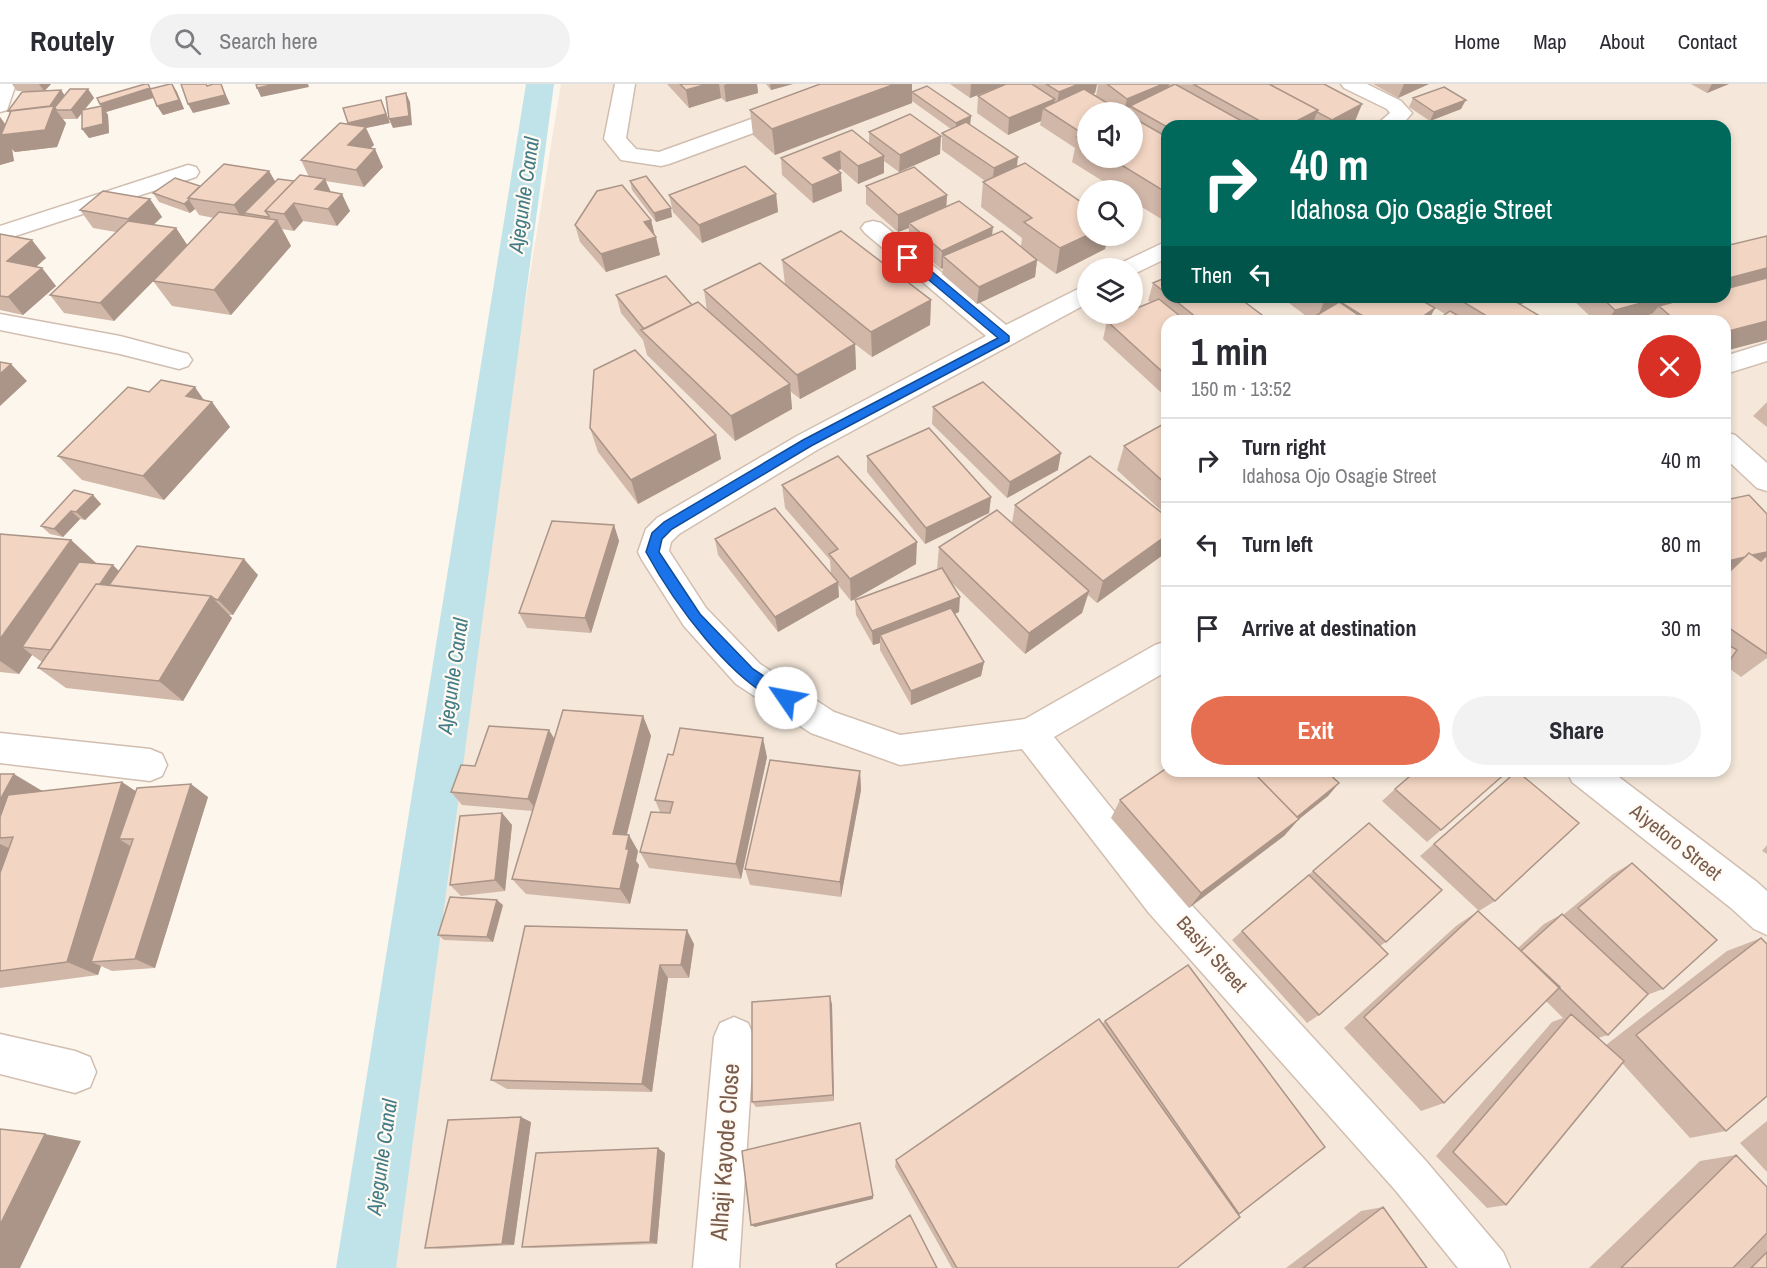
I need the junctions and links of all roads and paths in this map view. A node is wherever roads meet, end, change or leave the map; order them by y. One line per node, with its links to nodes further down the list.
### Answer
1 (6, 84): 5 (street)
2 (626, 84): 3 (street)
3 (869, 84)
4 (1351, 84): 6 (street)
5 (0, 106)
6 (1393, 120)
7 (188, 172): 9 (street)
8 (873, 228): 14 (street)
9 (0, 234)
10 (1161, 251): 11 (street)
11 (1143, 261)
12 (1077, 298): 14 (street)
13 (0, 322): 16 (street)
14 (1005, 338): 21 (street)
15 (1767, 352): 17 (street)
16 (179, 360)
17 (1731, 363)
18 (1731, 447): 19 (street)
19 (1767, 480)
20 (1161, 658): 21 (street)
21 (1030, 733): 30 (street, Basiyi Street)
22 (0, 748): 23 (street)
23 (150, 765)
24 (1592, 777): 25 (street, Aiyetoro Street)
25 (1767, 916)
26 (734, 1037): 29 (street, Alhaji Kayode Close)
27 (0, 1054): 28 (street)
28 (75, 1072)
29 (716, 1268)
30 (1487, 1268)

